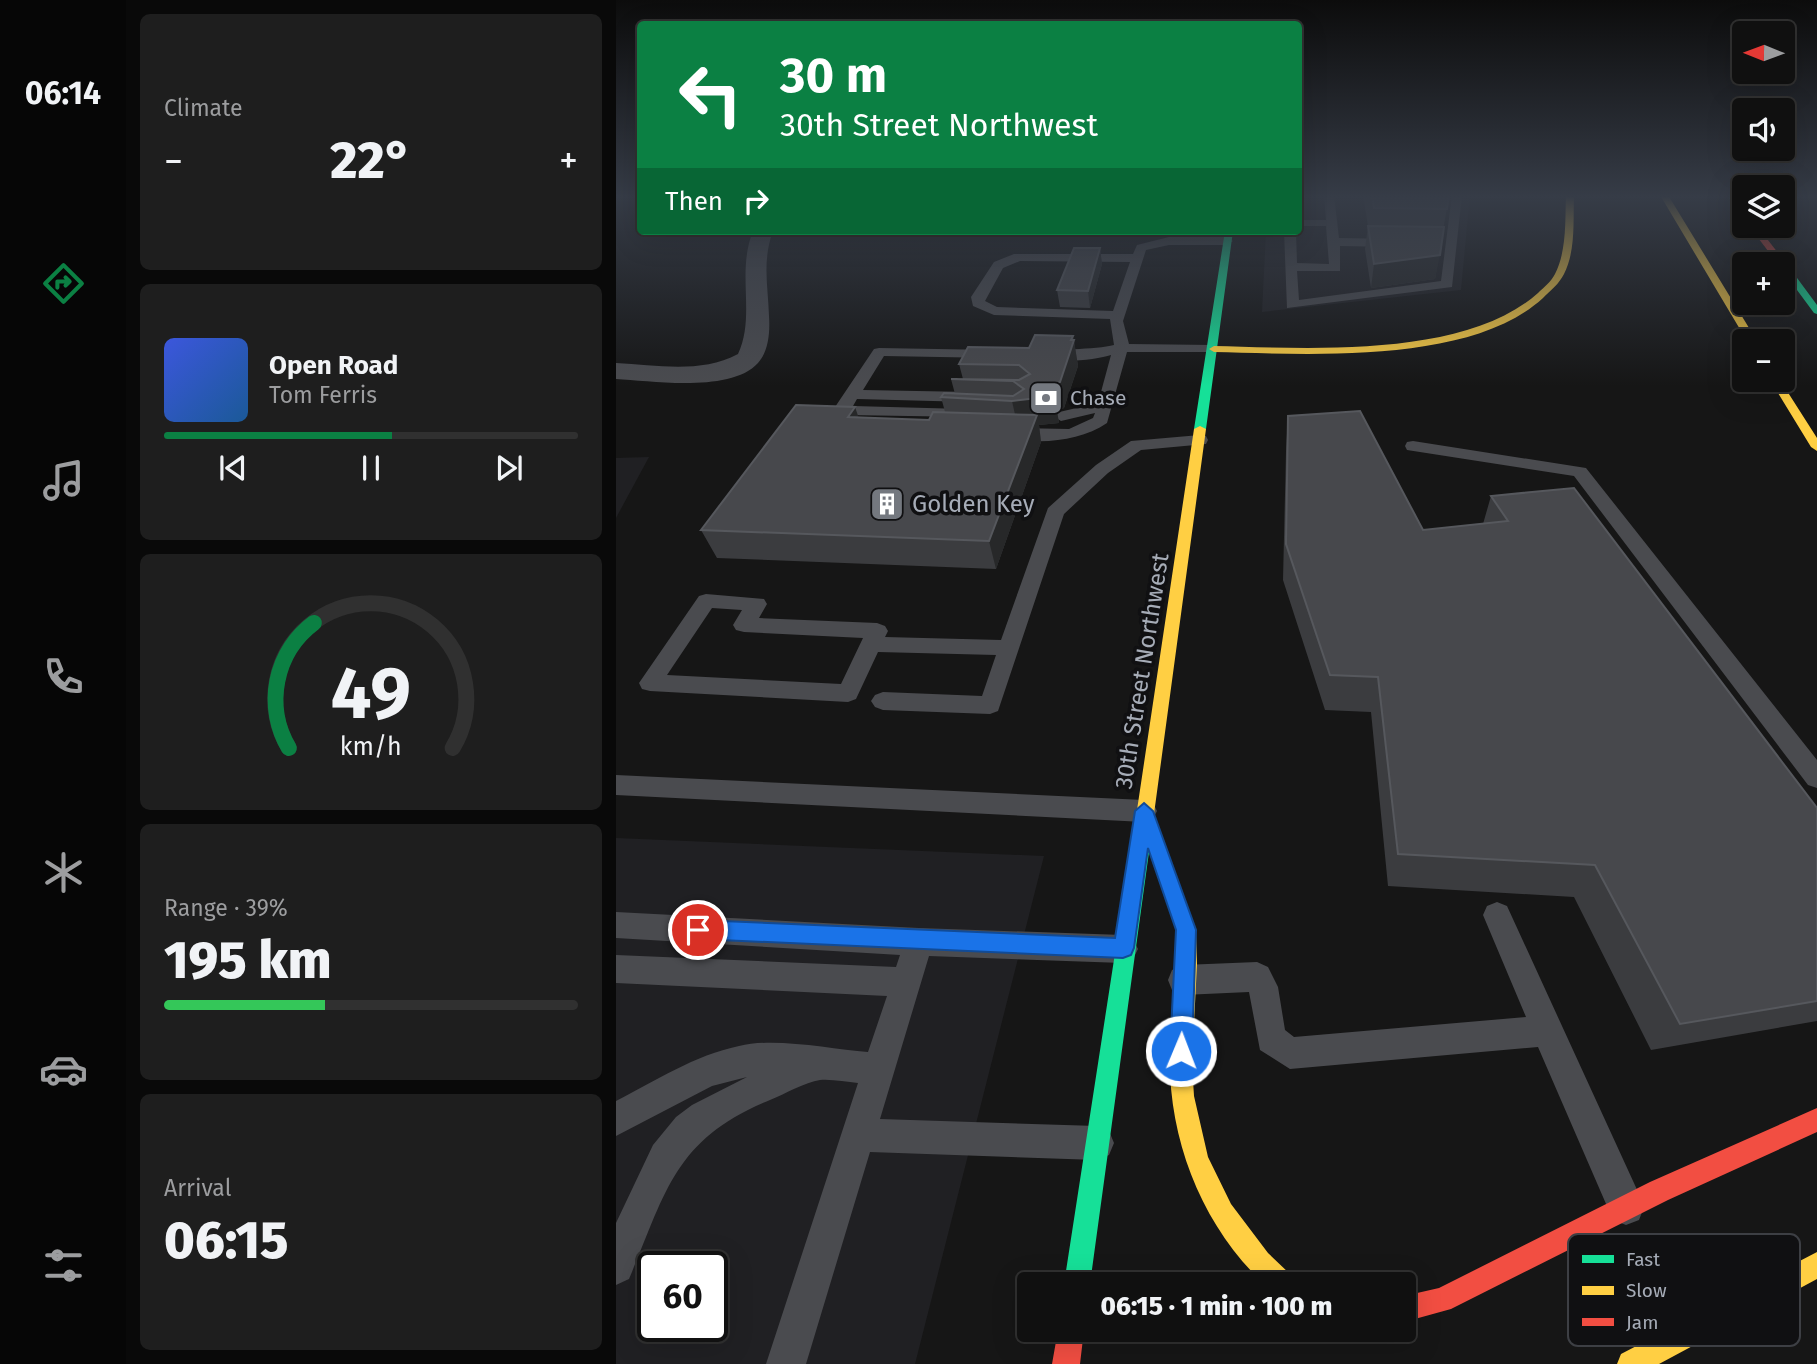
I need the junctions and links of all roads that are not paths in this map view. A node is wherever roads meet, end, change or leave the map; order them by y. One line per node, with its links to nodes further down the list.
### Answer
1 (1136, 258): 13 (lane)
2 (753, 259): 17 (street)
3 (1014, 259): 13 (lane)
4 (1225, 259): 16 (main road, 30th Street Northwest)
5 (1291, 259): 10 (lane)
6 (1335, 259): 10 (lane)
7 (1446, 259): 10 (lane)
8 (1563, 259): 16 (main road)
9 (1702, 259): 14 (main road)
10 (1291, 267)
11 (1795, 281): 12 (main road)
12 (1817, 311)
13 (1118, 314): 15 (lane)
14 (1745, 329)
15 (1121, 348): 16 (lane); 19 (lane); 20 (lane)
16 (1214, 349): 24 (main road, 30th Street Northwest)
17 (616, 371)
18 (1783, 392): 26 (main road)
19 (1107, 401): 21 (lane); 21 (lane); 22 (lane)
20 (844, 406): 20 (lane); 23 (lane)
21 (1063, 412)
22 (1002, 427)
23 (922, 429)
24 (1200, 440): 28 (lane); 32 (main road, 30th Street Northwest)
25 (1413, 446): 30 (lane)
26 (1817, 447)
27 (871, 644): 27 (lane); 28 (lane)
28 (1009, 648): 29 (lane)
29 (883, 701)
30 (1817, 778)
31 (616, 786): 32 (lane)
32 (1144, 811): 36 (main road, 30th Street Northwest); 38 (main road)
33 (1497, 915): 40 (lane)
34 (616, 925): 35 (lane)
35 (919, 942): 36 (lane); 39 (lane)
36 (1123, 948): 46 (main road, 30th Street Northwest)
37 (616, 969): 39 (lane)
38 (1183, 980): 40 (lane); 53 (main road)
39 (906, 982): 42 (lane)
40 (1547, 1031): 47 (lane)
41 (815, 1066): 42 (lane); 43 (lane); 51 (lane)
42 (879, 1069): 45 (lane)
43 (616, 1119)
44 (1817, 1120): 47 (main road)
45 (858, 1135): 46 (lane); 58 (lane)
46 (1097, 1143): 52 (main road, 30th Street Northwest)
47 (1626, 1207): 48 (main road)
48 (1573, 1234)
49 (1568, 1236): 55 (main road)
50 (1817, 1265): 54 (main road)
51 (616, 1266)
52 (1079, 1272)
53 (1268, 1272)
54 (1800, 1274)
55 (1416, 1306)
56 (1069, 1342): 59 (main road)
57 (1665, 1346): 60 (main road)
58 (786, 1364)
59 (1066, 1364)
60 (1631, 1364)

